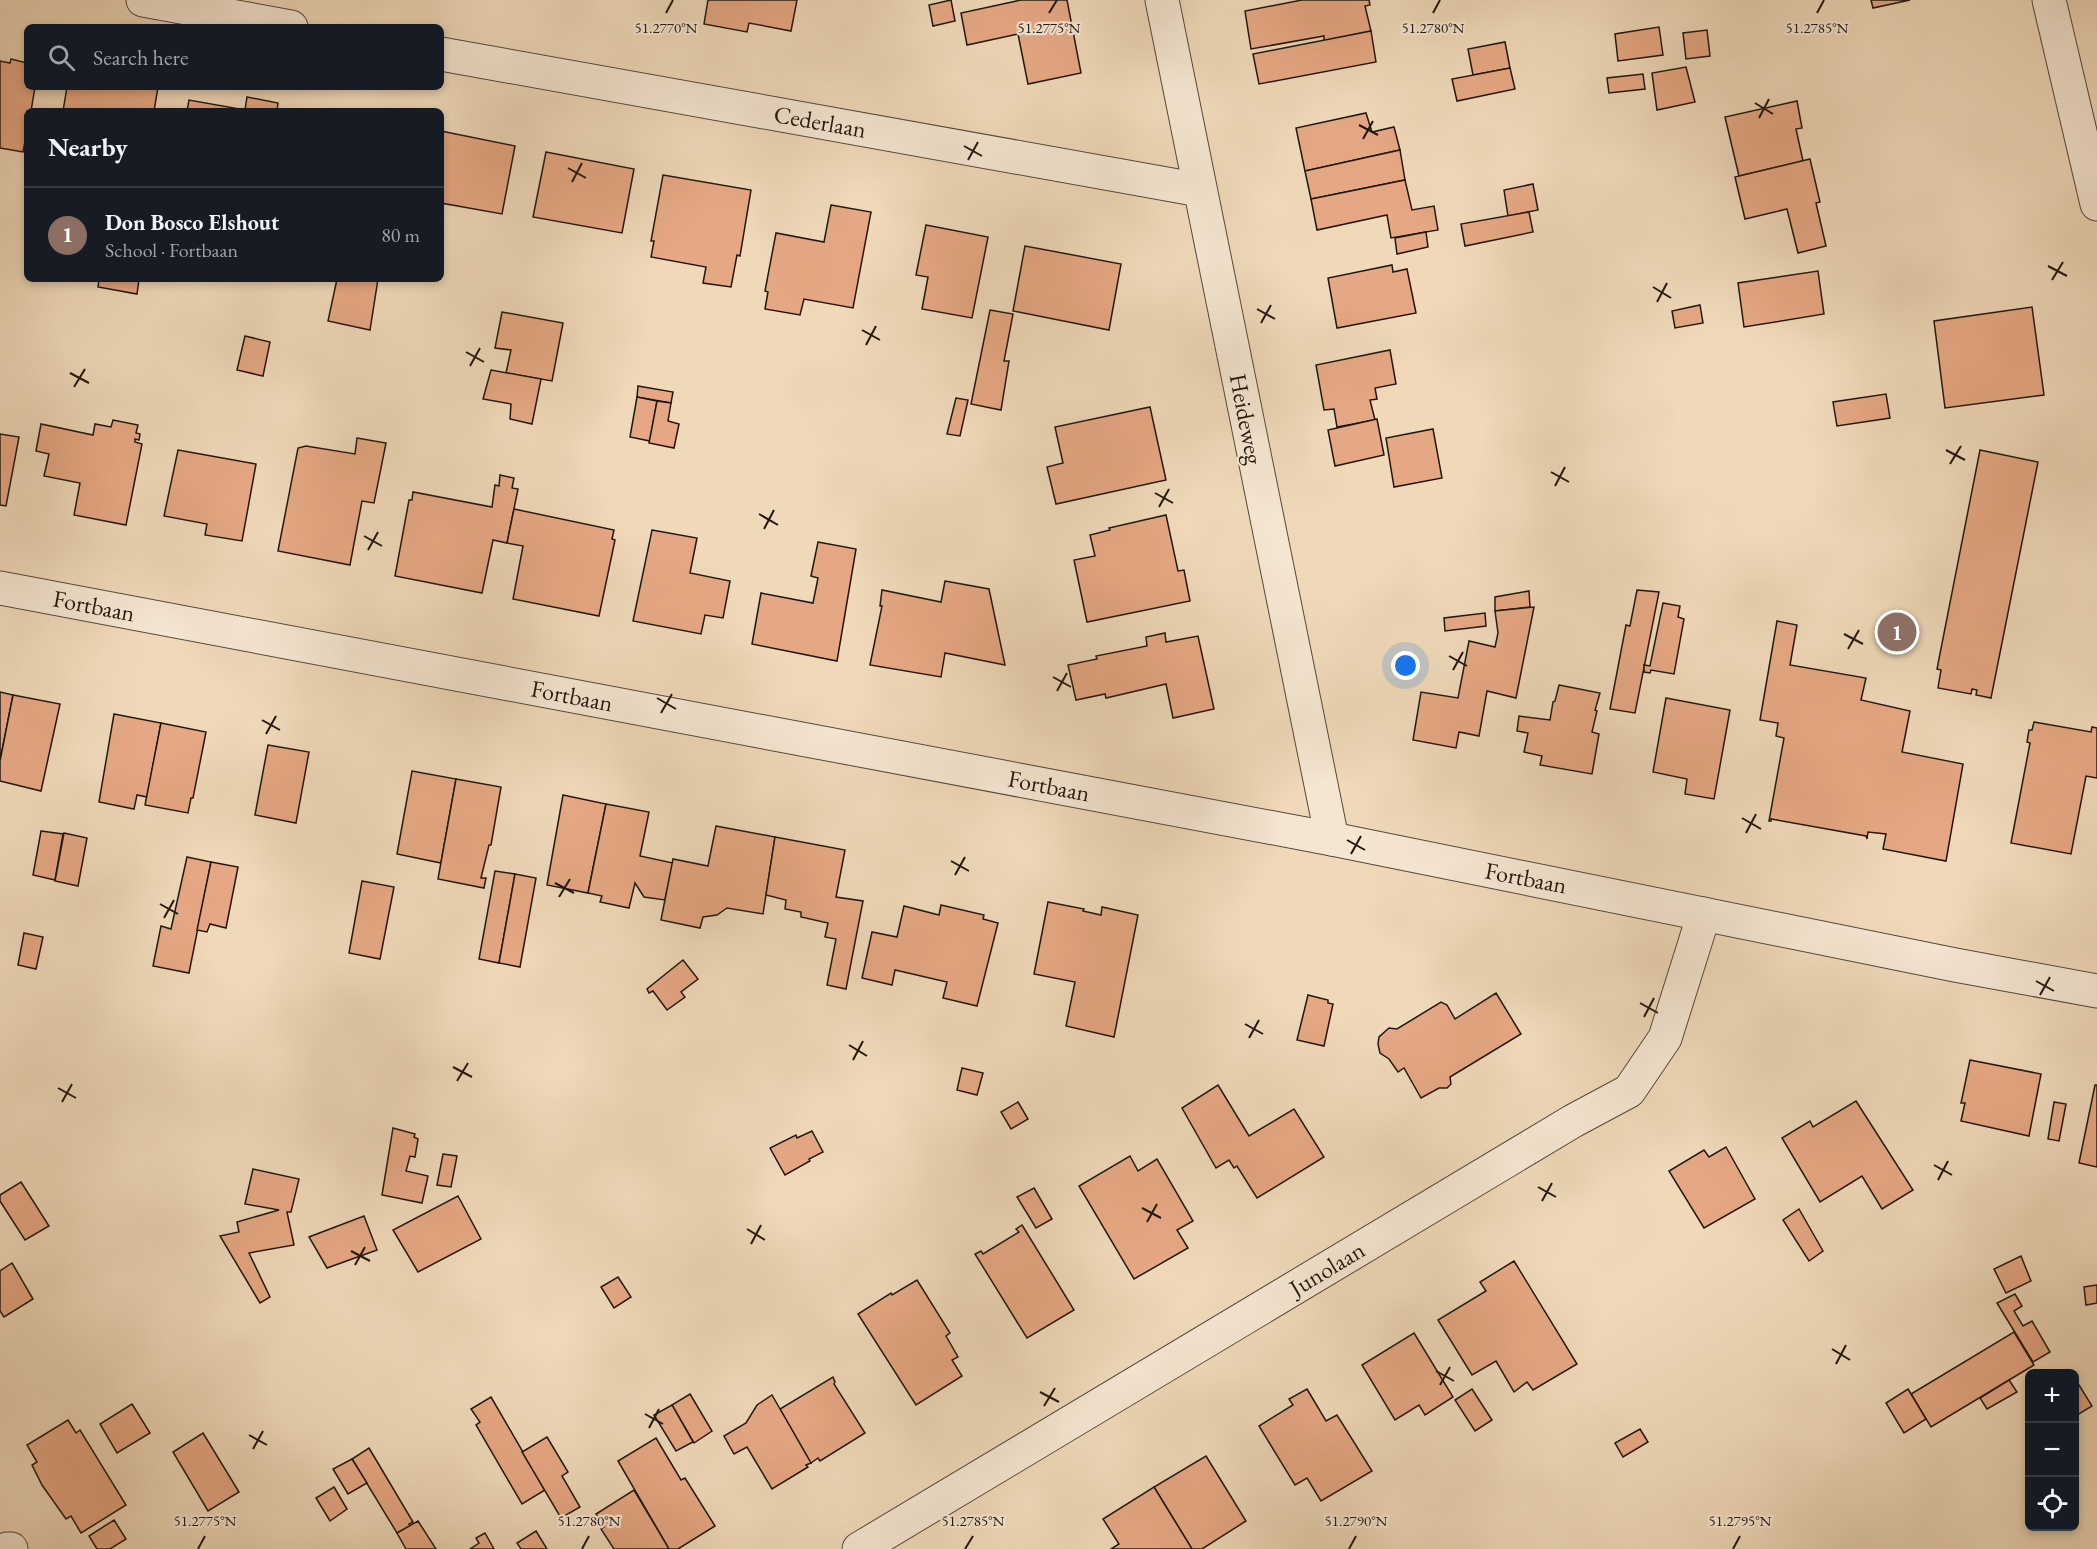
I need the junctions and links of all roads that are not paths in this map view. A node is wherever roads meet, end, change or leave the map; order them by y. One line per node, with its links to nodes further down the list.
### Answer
1 (143, 0): 4 (street)
2 (1162, 0): 6 (street, Heideweg)
3 (2049, 0): 7 (street)
4 (275, 24)
5 (444, 55): 6 (street, Cederlaan)
6 (1200, 190): 9 (street, Heideweg)
7 (2097, 204)
8 (0, 588): 9 (street, Fortbaan)
9 (1332, 839): 10 (street, Fortbaan)
10 (1704, 914): 11 (street, Fortbaan); 12 (street, Junolaan)
11 (2097, 992)
12 (859, 1549)

